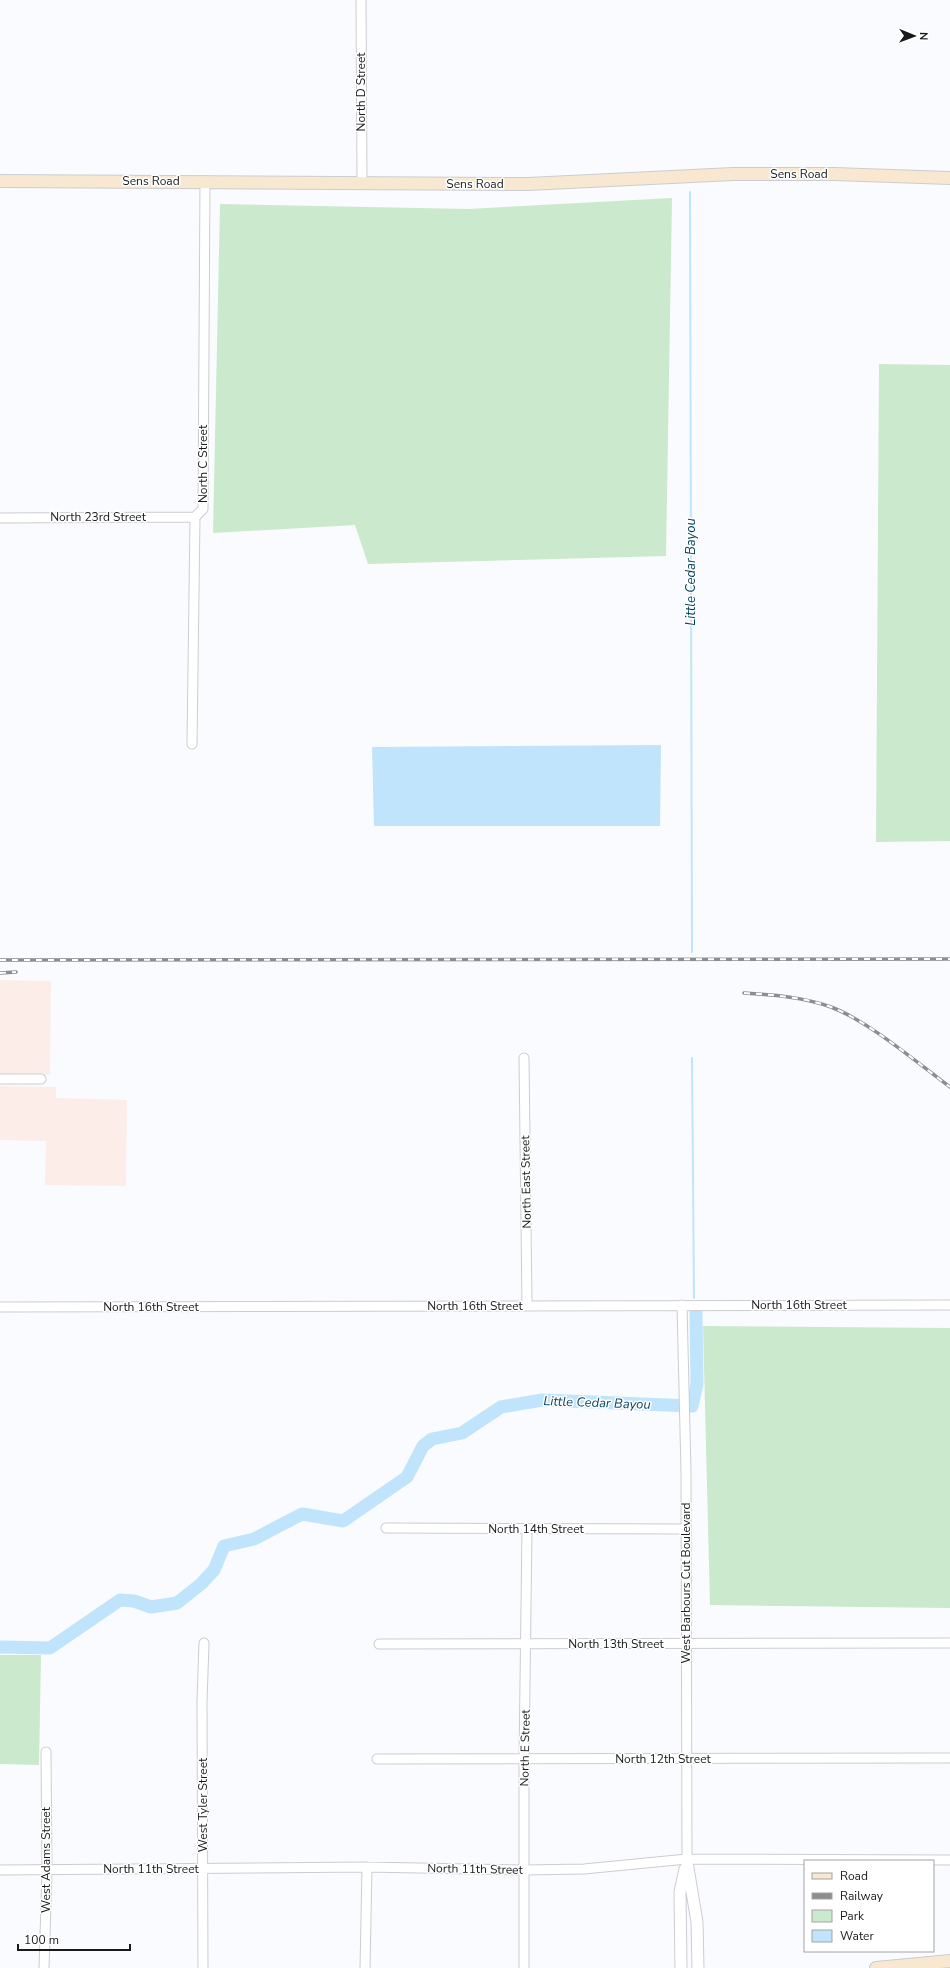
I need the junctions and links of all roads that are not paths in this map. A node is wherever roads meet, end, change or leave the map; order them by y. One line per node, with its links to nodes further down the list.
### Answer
1 (361, 0): 5 (street, North D Street)
2 (950, 178): 5 (main road, Sens Road)
3 (0, 181): 4 (main road, Sens Road)
4 (205, 181): 5 (main road, Sens Road); 6 (street, North C Street)
5 (362, 183)
6 (195, 517): 7 (street, North 23rd Street); 8 (street, North C Street)
7 (0, 518)
8 (192, 744)
9 (524, 1058): 14 (street, North East Street)
10 (0, 1079): 11 (street)
11 (41, 1079)
12 (682, 1305): 13 (street, North 16th Street); 14 (street, North 16th Street); 18 (street, West Barbours Cut Boulevard)
13 (950, 1305)
14 (527, 1306): 15 (street, North 16th Street)
15 (0, 1307)
16 (386, 1528): 17 (street, North 14th Street)
17 (527, 1529): 18 (street, North 14th Street); 23 (street, North E Street)
18 (686, 1529): 20 (street, West Barbours Cut Boulevard)
19 (204, 1643): 34 (street, West Tyler Street)
20 (685, 1643): 21 (street, North 13th Street); 23 (street, North 13th Street); 25 (street, West Barbours Cut Boulevard)
21 (950, 1643)
22 (379, 1644): 23 (street, North 13th Street)
23 (526, 1644): 28 (street, North E Street)
24 (46, 1752): 36 (street, West Adams Street)
25 (687, 1758): 26 (street, North 12th Street); 28 (street, North 12th Street); 31 (street, West Barbours Cut Boulevard)
26 (950, 1758)
27 (377, 1759): 28 (street, North 12th Street)
28 (524, 1759): 37 (street, North E Street)
29 (934, 1860): 30 (street, North 11th Street)
30 (950, 1860)
31 (687, 1861): 32 (street, North 11th Street); 37 (street, North 11th Street); 43 (street, West Barbours Cut Boulevard); 44 (street, West Barbours Cut Boulevard)
32 (804, 1861)
33 (367, 1867): 34 (street, North 11th Street); 37 (street, North 11th Street); 41 (street)
34 (203, 1868): 36 (street, North 11th Street); 40 (street, West Tyler Street)
35 (0, 1870): 36 (street, North 11th Street)
36 (47, 1870): 39 (street, West Adams Street)
37 (524, 1870): 42 (street, North E Street)
38 (950, 1961): 45 (main road)
39 (44, 1968)
40 (204, 1968)
41 (365, 1968)
42 (524, 1968)
43 (681, 1968)
44 (698, 1968)
45 (876, 1968)

